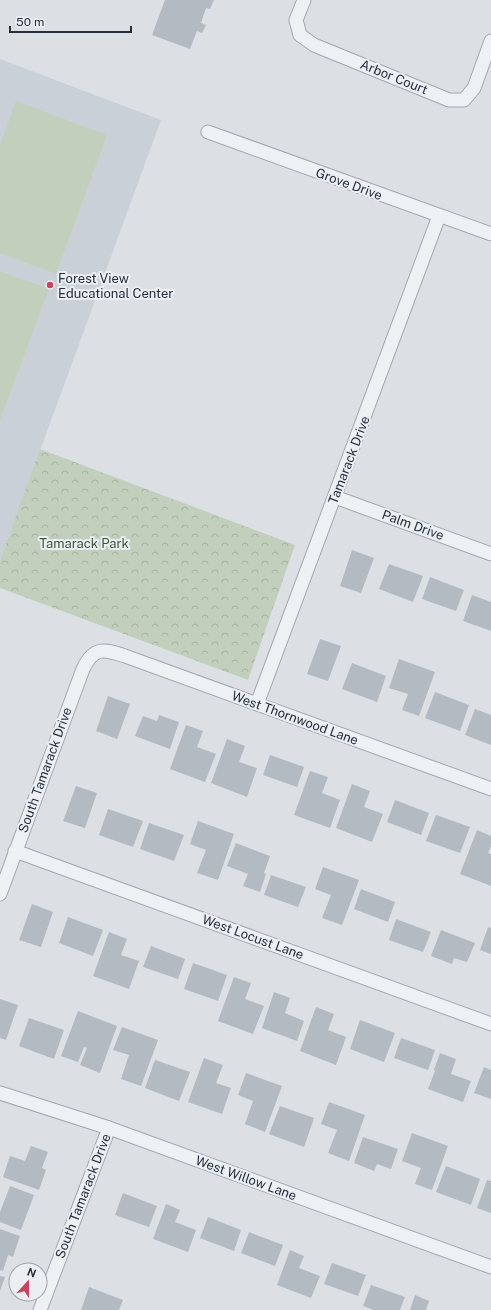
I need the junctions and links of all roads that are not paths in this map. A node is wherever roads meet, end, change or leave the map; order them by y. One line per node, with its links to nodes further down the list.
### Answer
1 (304, 0): 2 (street, Arbor Court)
2 (491, 41)
3 (208, 132): 4 (street, Grove Drive)
4 (439, 216): 5 (street, Grove Drive); 6 (street, Tamarack Drive)
5 (491, 234)
6 (335, 497): 7 (street, Palm Drive); 9 (street, Tamarack Drive)
7 (491, 554)
8 (97, 651): 9 (street, West Thornwood Lane); 11 (street, South Tamarack Drive)
9 (257, 704): 10 (street, West Thornwood Lane)
10 (491, 789)
11 (15, 851): 12 (street, South Tamarack Drive); 13 (street, West Locust Lane)
12 (0, 894)
13 (491, 1024)
14 (0, 1093): 15 (street, West Willow Lane)
15 (109, 1128): 16 (street, West Willow Lane); 17 (street, South Tamarack Drive)
16 (491, 1267)
17 (40, 1310)

